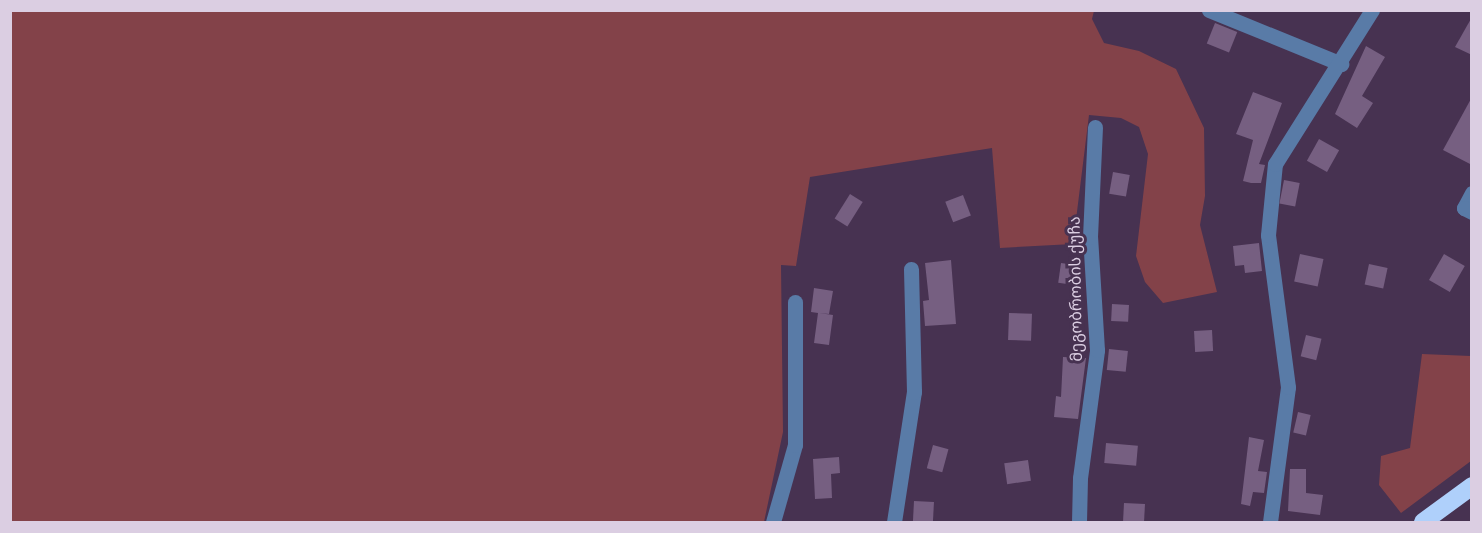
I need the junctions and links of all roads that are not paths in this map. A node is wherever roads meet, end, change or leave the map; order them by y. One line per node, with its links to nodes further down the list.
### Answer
1 (1209, 10): 3 (street)
2 (1372, 10): 3 (street)
3 (1341, 64): 13 (street)
4 (1095, 127): 12 (street, მეგობრობის ქუჩა)
5 (1472, 193): 6 (street)
6 (1472, 212)
7 (911, 269): 11 (street)
8 (795, 302): 10 (street)
9 (1472, 486): 14 (highway)
10 (773, 522)
11 (894, 522)
12 (1079, 522)
13 (1270, 522)
14 (1423, 522)

